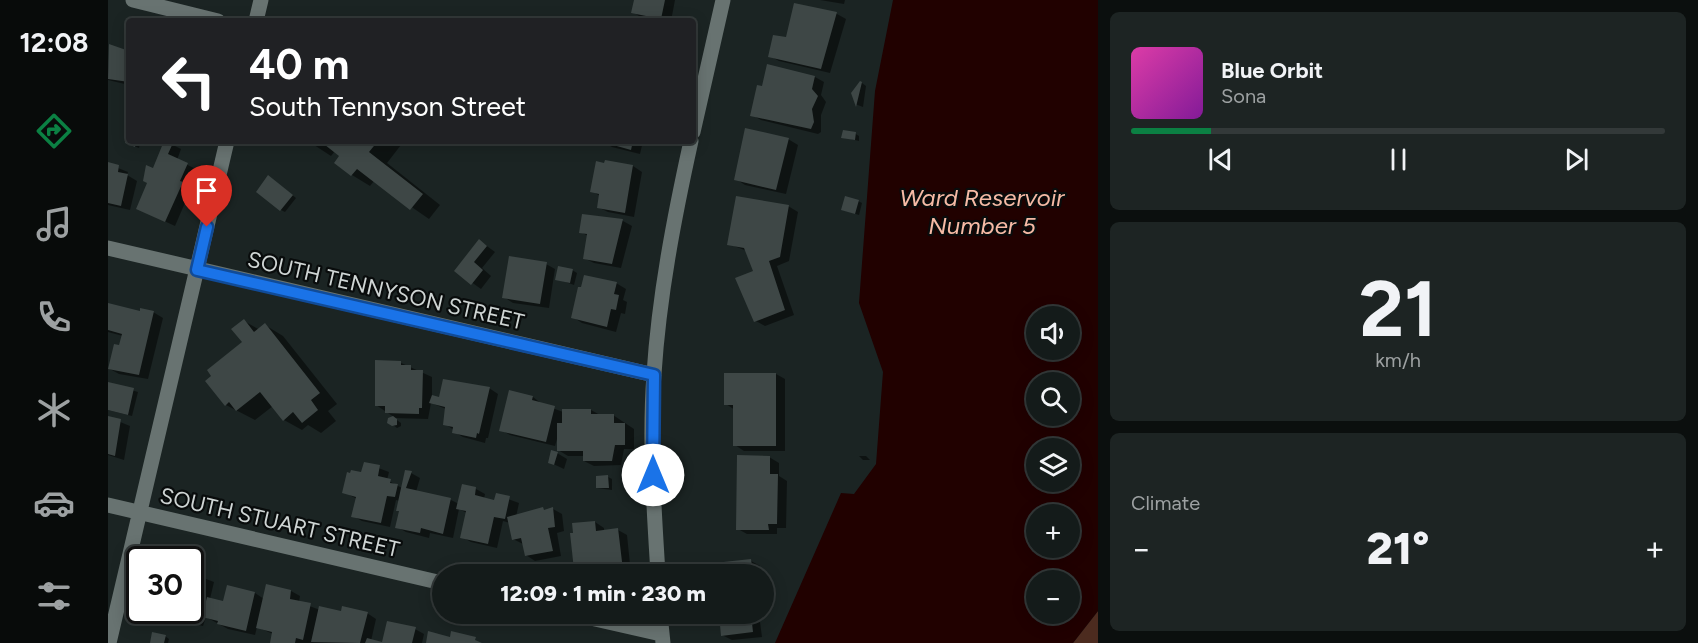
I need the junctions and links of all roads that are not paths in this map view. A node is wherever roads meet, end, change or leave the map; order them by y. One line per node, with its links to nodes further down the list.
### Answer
1 (133, 0): 4 (street)
2 (261, 0): 5 (street)
3 (723, 0): 6 (street)
4 (206, 18)
5 (257, 18)
6 (696, 119)
7 (226, 144): 10 (street)
8 (690, 144): 11 (street)
9 (108, 248): 10 (street, SOUTH TENNYSON STREET)
10 (197, 270): 11 (street, SOUTH TENNYSON STREET); 13 (street)
11 (654, 375): 14 (street)
12 (108, 505): 13 (street, SOUTH STUART STREET)
13 (139, 512): 15 (street, SOUTH STUART STREET); 19 (street)
14 (657, 564)
15 (432, 581)
16 (609, 624): 18 (street)
17 (661, 624): 18 (street)
18 (662, 639)
19 (109, 643)

